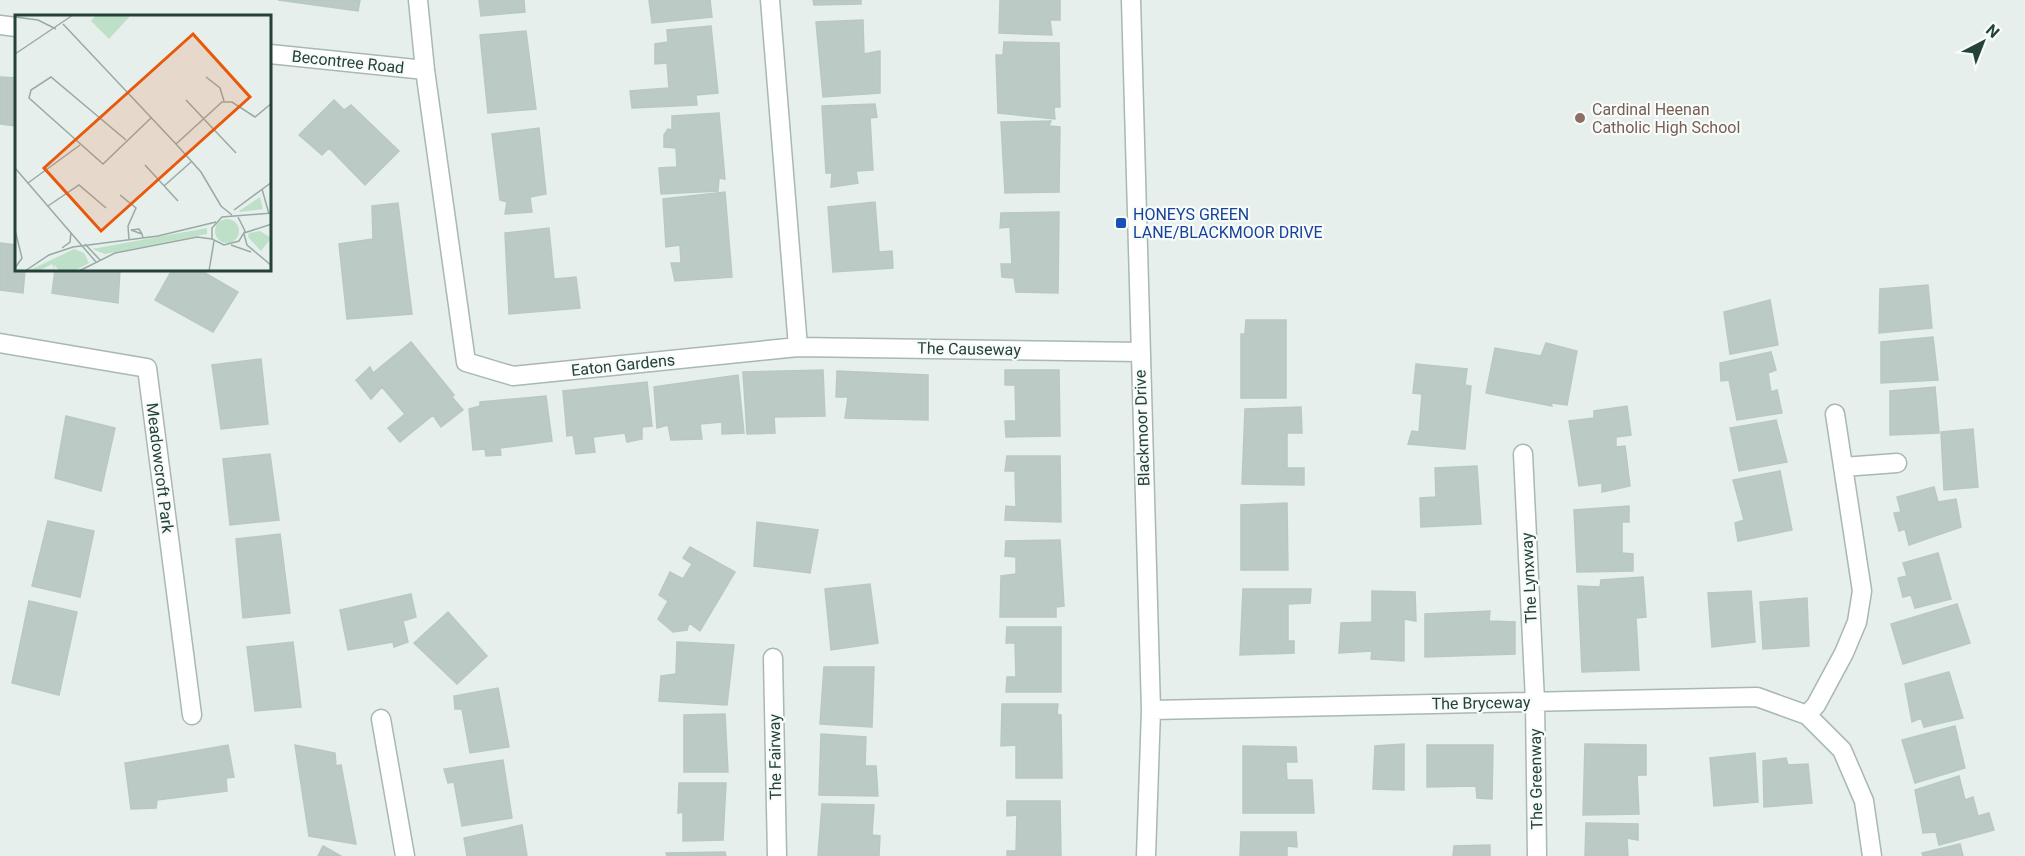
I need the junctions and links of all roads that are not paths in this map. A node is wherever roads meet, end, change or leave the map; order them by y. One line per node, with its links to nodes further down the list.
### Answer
1 (418, 0): 7 (street, Eaton Gardens)
2 (770, 0): 9 (street)
3 (1131, 0): 10 (street, Blackmoor Drive)
4 (0, 25): 5 (street)
5 (15, 27)
6 (272, 54): 7 (street, Becontree Road)
7 (425, 70): 9 (street, Eaton Gardens)
8 (0, 343): 18 (street, Meadowcroft Park)
9 (798, 347): 10 (street, The Causeway)
10 (1140, 352): 17 (street, Blackmoor Drive)
11 (1835, 414): 14 (street)
12 (1523, 454): 16 (street, The Lynxway)
13 (1897, 463): 14 (street)
14 (1843, 467): 19 (street)
15 (773, 658): 22 (street, The Fairway)
16 (1535, 701): 17 (street, The Bryceway); 19 (street, The Bryceway); 24 (street, The Greenway)
17 (1151, 710): 23 (street, Blackmoor Drive)
18 (192, 715)
19 (1807, 715): 25 (street, The Bryceway)
20 (381, 719): 21 (street)
21 (405, 856)
22 (777, 856)
23 (1146, 856)
24 (1537, 856)
25 (1872, 856)

